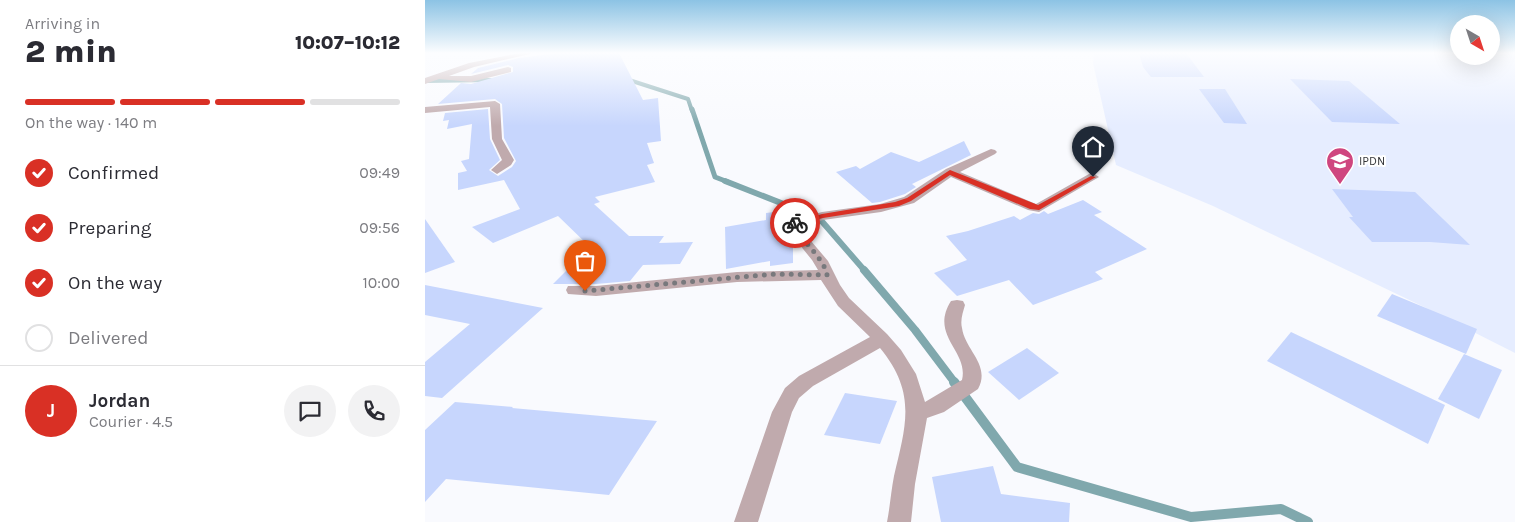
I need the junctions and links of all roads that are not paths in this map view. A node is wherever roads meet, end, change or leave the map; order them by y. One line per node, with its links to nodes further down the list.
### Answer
1 (474, 77): 2 (street)
2 (431, 79)
3 (425, 110): 5 (street)
4 (991, 152): 6 (street)
5 (497, 170)
6 (950, 172): 7 (street); 8 (street)
7 (1093, 177)
8 (827, 275): 9 (street); 11 (street)
9 (574, 290)
10 (957, 305): 12 (street)
11 (881, 338): 12 (street); 13 (street)
12 (917, 414): 14 (street)
13 (746, 522)
14 (899, 522)

